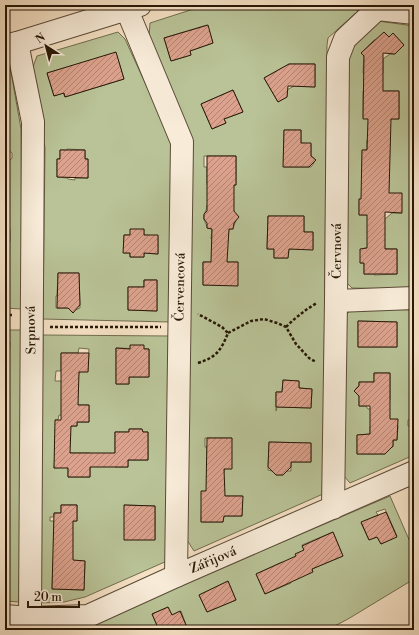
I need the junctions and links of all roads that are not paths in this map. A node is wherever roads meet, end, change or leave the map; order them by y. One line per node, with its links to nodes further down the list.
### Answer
1 (134, 7): 4 (street); 9 (street, Červencová)
2 (376, 7): 3 (street); 6 (street, Červnová)
3 (414, 13)
4 (11, 44): 11 (street, Srpnová)
5 (414, 298): 6 (street)
6 (336, 301): 8 (street, Červnová)
7 (414, 472): 8 (street, Zářijová)
8 (333, 508): 9 (street, Zářijová)
9 (176, 576): 11 (street, Zářijová)
10 (5, 616): 11 (street, Zářijová)
11 (30, 618)

